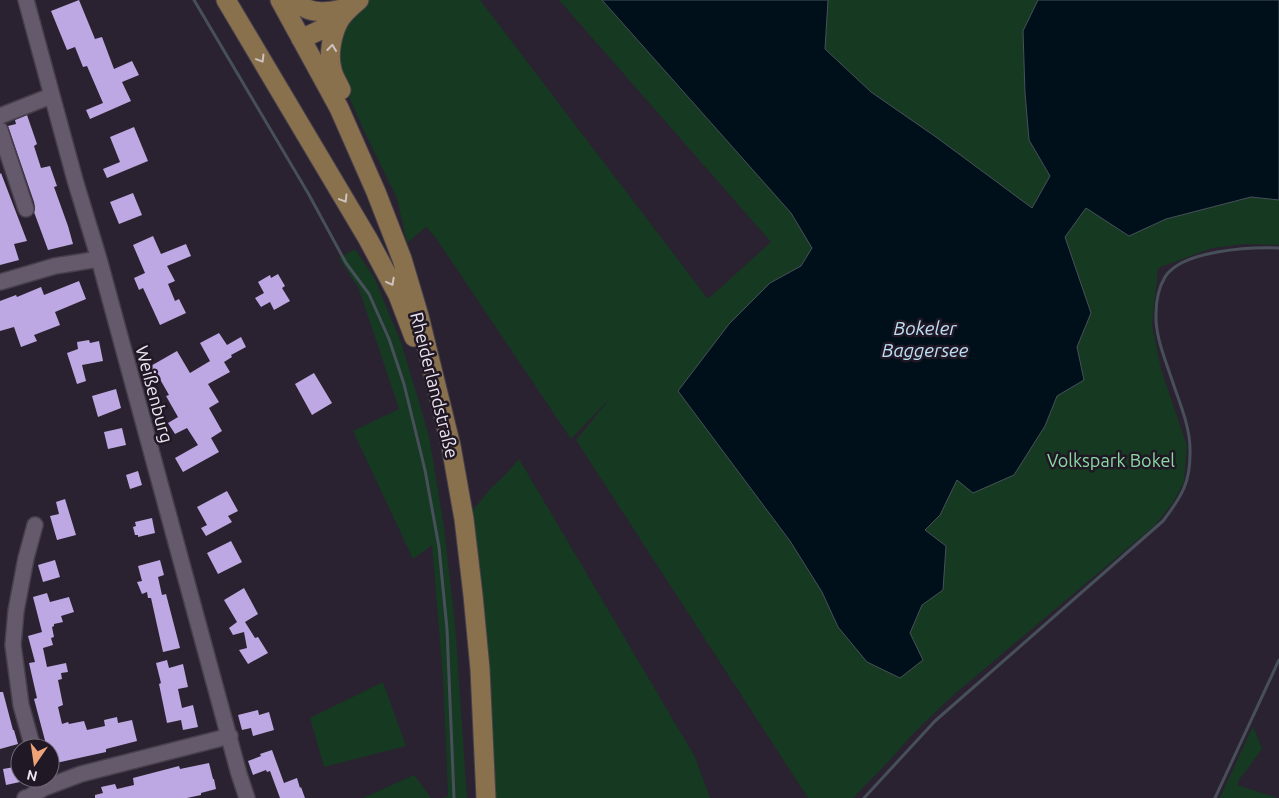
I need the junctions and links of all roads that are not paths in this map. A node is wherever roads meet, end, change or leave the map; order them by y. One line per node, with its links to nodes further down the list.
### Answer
1 (26, 0): 8 (street, Weißenburg)
2 (226, 0): 15 (main road, one-way to 15)
3 (280, 0): 7 (main road, Rheiderlandstraße)
4 (295, 0): 5 (main road)
5 (355, 4): 6 (main road)
6 (338, 22): 7 (main road); 9 (main road, one-way to 6)
7 (300, 38): 9 (main road, Rheiderlandstraße)
8 (51, 96): 10 (street); 13 (street, Weißenburg)
9 (340, 108): 15 (main road, Rheiderlandstraße)
10 (0, 116)
11 (0, 130): 12 (street)
12 (26, 209)
13 (99, 259): 14 (street); 18 (street, Weißenburg)
14 (0, 282)
15 (433, 372): 24 (main road, Rheiderlandstraße)
16 (35, 526): 17 (street)
17 (6, 646): 19 (street)
18 (230, 736): 20 (street); 23 (street, Weißenburg)
19 (30, 738)
20 (60, 779)
21 (38, 788): 22 (street)
22 (25, 798)
23 (247, 798)
24 (486, 798)

